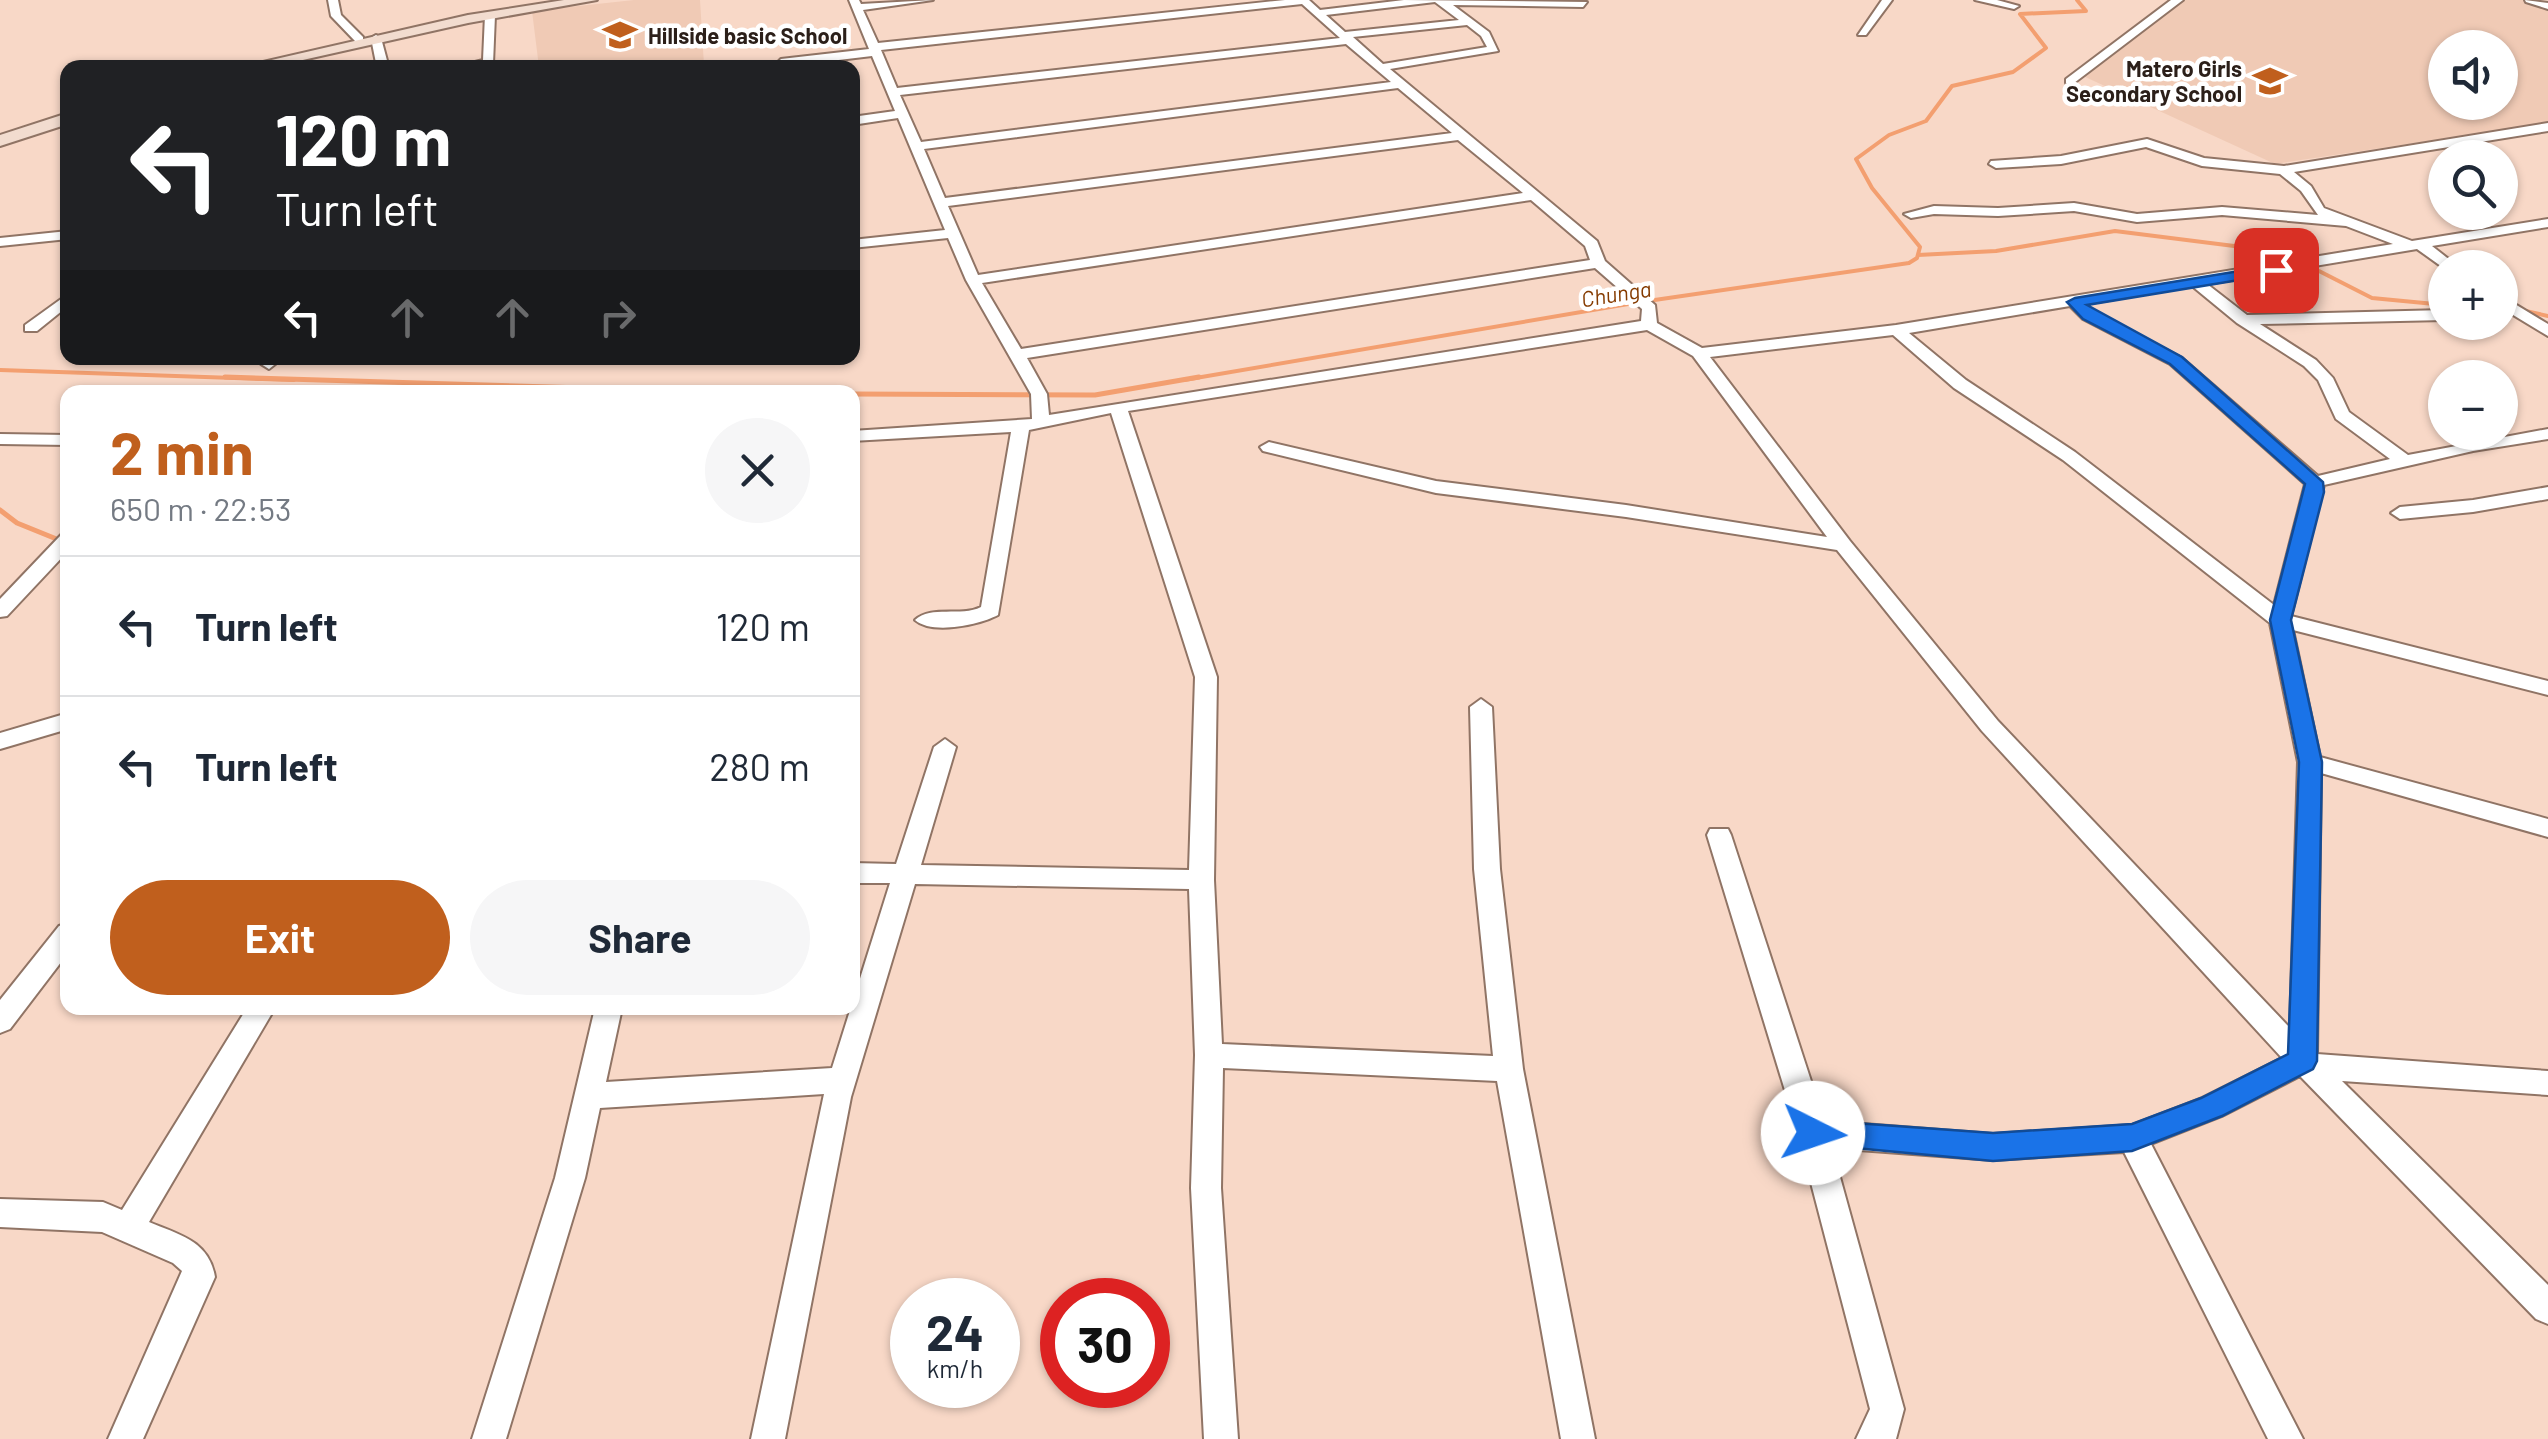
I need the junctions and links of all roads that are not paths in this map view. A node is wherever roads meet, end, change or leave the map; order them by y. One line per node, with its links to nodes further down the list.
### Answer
1 (334, 0): 18 (street)
2 (590, 0): 15 (street)
3 (928, 0): 10 (street)
4 (1887, 0): 17 (street)
5 (1980, 0): 12 (street)
6 (2178, 0): 27 (street)
7 (2530, 0): 13 (street)
8 (1304, 1): 14 (street); 21 (street)
9 (1437, 1): 11 (street); 14 (street); 16 (street)
10 (856, 4): 21 (street)
11 (1583, 4)
12 (2014, 6)
13 (2548, 6)
14 (1318, 13): 20 (street)
15 (490, 15): 19 (street); 24 (street)
16 (1469, 22): 20 (street); 26 (street)
17 (1862, 33)
18 (359, 38)
19 (376, 38): 22 (street); 23 (street)
20 (1348, 38): 26 (street); 29 (street)
21 (875, 49): 25 (street); 29 (street)
22 (279, 60)
23 (380, 60)
24 (489, 60)
25 (795, 60)
26 (1383, 67): 28 (street)
27 (2070, 81)
28 (1404, 84): 34 (street); 36 (street)
29 (894, 92): 30 (street)
30 (902, 114): 31 (street); 36 (street)
31 (860, 120)
32 (60, 121): 35 (street)
33 (2548, 127): 38 (street)
34 (1458, 136): 39 (street); 40 (street)
35 (0, 141)
36 (916, 146): 40 (street)
37 (1996, 164): 38 (street)
38 (2284, 170): 42 (street)
39 (1534, 195): 51 (street); 52 (street)
40 (940, 203): 44 (street)
41 (1911, 214): 42 (street)
42 (2346, 222): 48 (street)
43 (2548, 223): 48 (street)
44 (953, 233): 47 (street); 52 (street)
45 (60, 236): 46 (street)
46 (7, 241): 50 (street)
47 (860, 243)
48 (2417, 246): 49 (street); 53 (street)
49 (2428, 253)
50 (0, 254)
51 (1598, 263): 60 (street); 66 (street)
52 (973, 280): 66 (street)
53 (2198, 284): 54 (street); 61 (street)
54 (2075, 302): 63 (street); 75 (street)
55 (60, 304): 62 (street)
56 (2518, 312): 59 (street)
57 (2428, 315): 61 (street)
58 (2518, 315): 59 (street)
59 (2522, 315): 64 (street)
60 (1650, 316): 65 (street); 67 (street)
61 (2243, 320): 74 (street)
62 (31, 328)
63 (1896, 330): 65 (street); 82 (street)
64 (2548, 331)
65 (1699, 353): 78 (street)
66 (1016, 355): 68 (street)
67 (1118, 407): 68 (street); 93 (street)
68 (1031, 425): 70 (street); 81 (street)
69 (2548, 434): 74 (street)
70 (860, 439)
71 (0, 440): 72 (street)
72 (60, 440)
73 (1269, 447): 78 (street)
74 (2406, 462): 75 (street)
75 (2314, 482): 82 (street)
76 (2548, 494): 77 (street)
77 (2400, 513)
78 (1843, 545): 99 (street)
79 (60, 547): 80 (street)
80 (0, 611)
81 (925, 620)
82 (2280, 620): 83 (street); 88 (street)
83 (2548, 688)
84 (1482, 707): 100 (street)
85 (60, 723): 86 (street)
86 (0, 741)
87 (945, 746): 92 (street)
88 (2310, 762): 89 (street); 99 (street)
89 (2548, 828)
90 (1719, 834): 104 (street)
91 (860, 873): 92 (street)
92 (906, 873): 93 (street); 101 (street)
93 (1201, 880): 98 (street)
94 (60, 943): 97 (street)
95 (258, 1015): 107 (street)
96 (607, 1015): 103 (street)
97 (0, 1021)
98 (1210, 1055): 100 (street); 112 (street)
99 (2305, 1063): 102 (street); 105 (street); 108 (street)
100 (1509, 1069): 113 (street)
101 (842, 1080): 103 (street); 111 (street)
102 (2548, 1083)
103 (591, 1096): 110 (street)
104 (1813, 1133): 105 (street); 114 (street)
105 (2132, 1138): 115 (street)
106 (0, 1214): 107 (street)
107 (128, 1228): 109 (street)
108 (2548, 1308)
109 (125, 1439)
110 (489, 1439)
111 (768, 1439)
112 (1221, 1439)
113 (1578, 1439)
114 (1873, 1439)
115 (2286, 1439)

